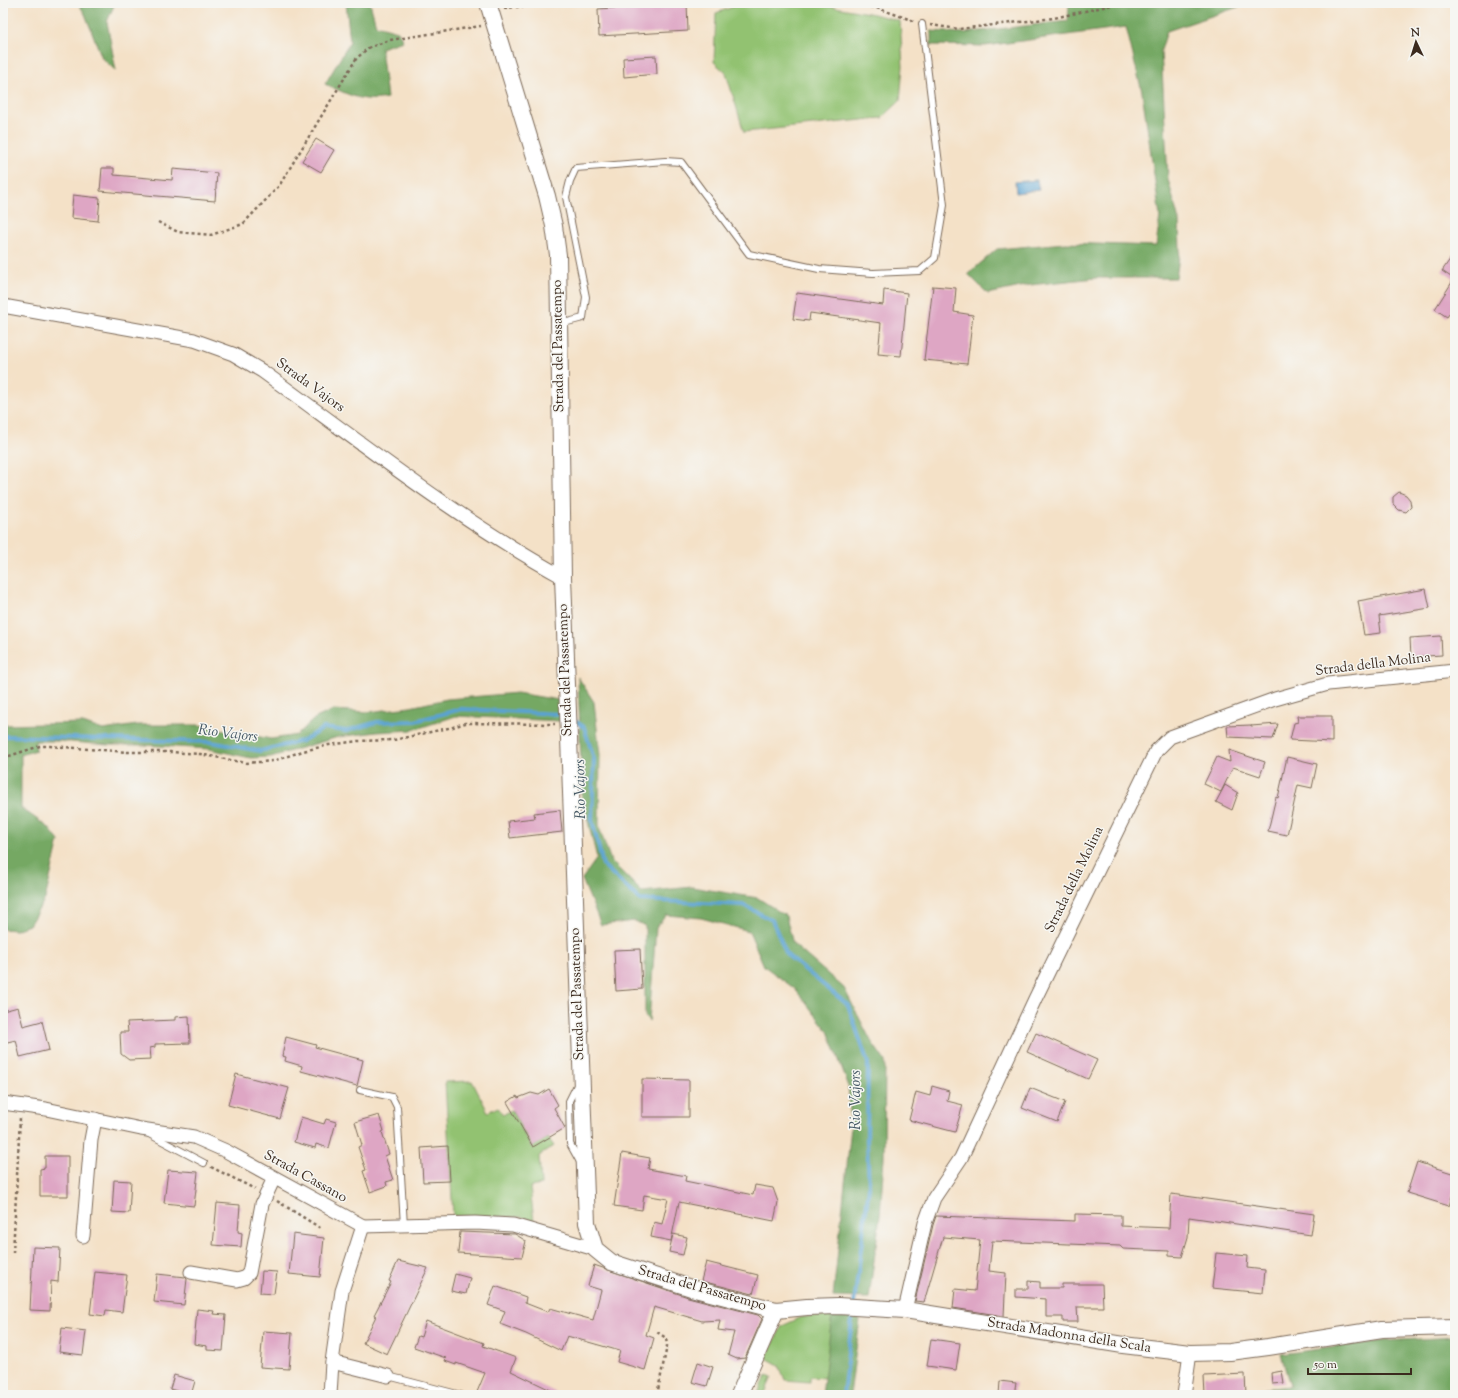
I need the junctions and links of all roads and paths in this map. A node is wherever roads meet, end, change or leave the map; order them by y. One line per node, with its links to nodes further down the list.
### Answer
1 (562, 3): 4 (path)
2 (853, 3): 5 (path)
3 (1121, 3): 5 (path)
4 (491, 12): 6 (path); 8 (street, Strada del Passatempo)
5 (922, 24): 8 (lane)
6 (158, 222)
7 (3, 306): 9 (street, Strada Vajors)
8 (559, 324): 9 (street, Strada del Passatempo)
9 (563, 577): 11 (street, Strada del Passatempo)
10 (1455, 671): 27 (street, Strada della Molina)
11 (568, 718): 12 (path); 23 (street, Strada del Passatempo)
12 (3, 758)
13 (360, 1090): 21 (lane)
14 (3, 1103): 15 (street, Strada Cassano)
15 (20, 1106): 16 (street, Strada Cassano); 24 (path)
16 (95, 1119): 17 (street, Strada Cassano); 22 (street)
17 (141, 1129): 18 (lane); 19 (street, Strada Cassano)
18 (204, 1163)
19 (274, 1178): 20 (street, Strada Cassano); 25 (street)
20 (363, 1226): 21 (street, Strada Cassano); 31 (street)
21 (404, 1226): 23 (street, Strada Cassano)
22 (83, 1236)
23 (595, 1249): 26 (street, Strada del Passatempo)
24 (13, 1253)
25 (192, 1272)
26 (776, 1310): 27 (street, Strada Madonna della Scala); 36 (street)
27 (905, 1310): 30 (street, Strada Madonna della Scala)
28 (1455, 1327): 30 (street, Strada Madonna della Scala)
29 (657, 1332): 35 (path)
30 (1190, 1353): 37 (street)
31 (332, 1362): 32 (street); 33 (street)
32 (388, 1376): 34 (lane)
33 (330, 1395)
34 (461, 1395)
35 (657, 1395)
36 (739, 1395)
37 (1184, 1395)

